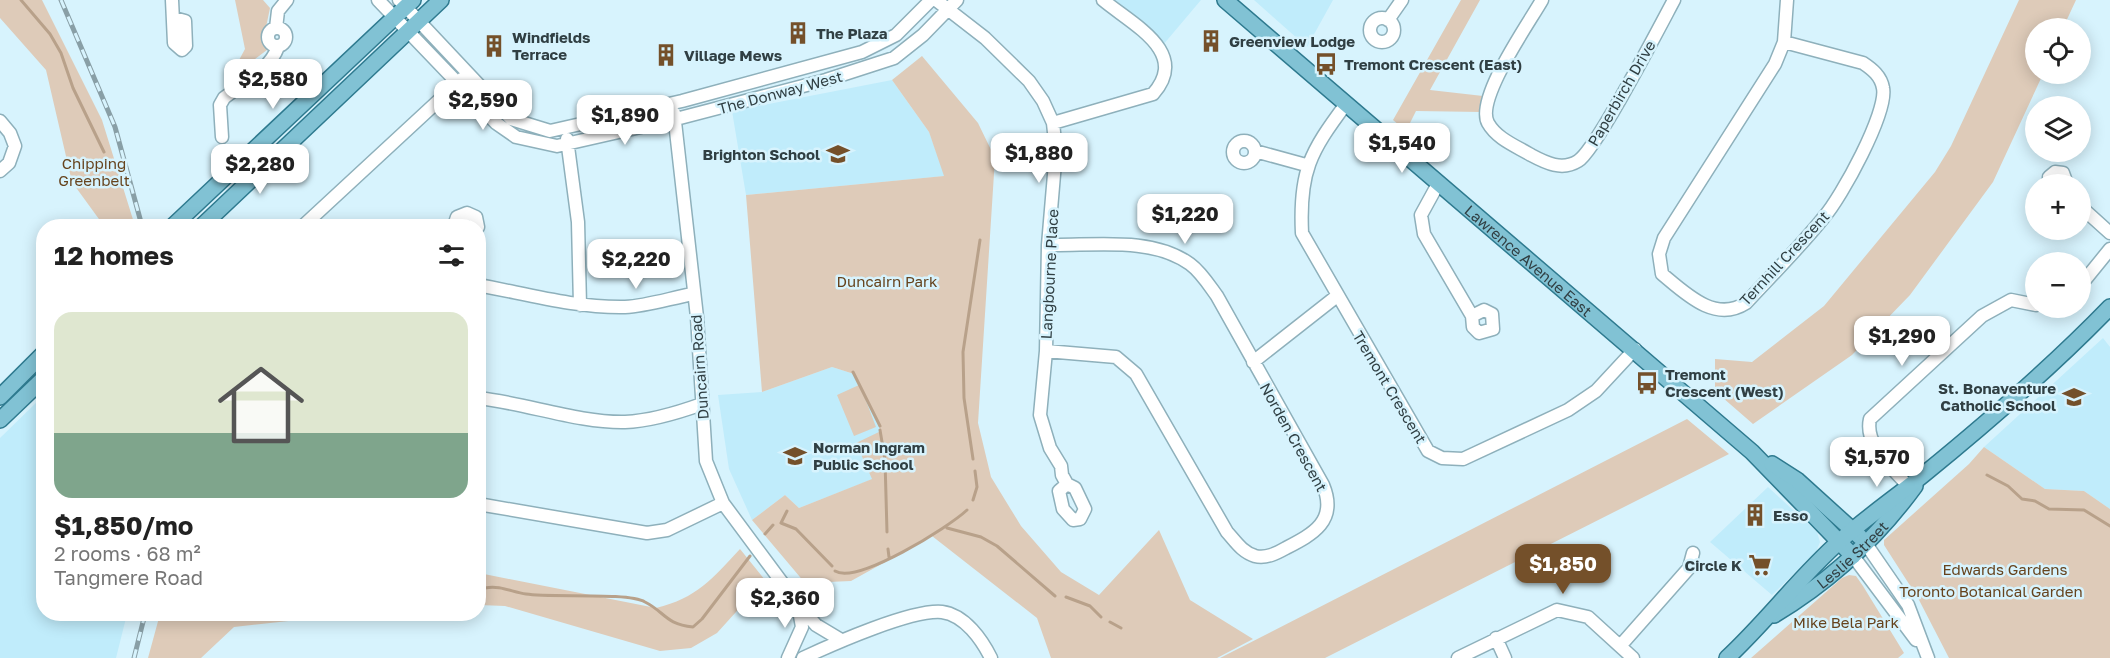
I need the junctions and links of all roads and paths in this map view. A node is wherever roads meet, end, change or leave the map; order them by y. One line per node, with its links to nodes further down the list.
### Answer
1 (172, 0): 16 (street)
2 (287, 0): 29 (street)
3 (378, 0): 14 (street, The Donway West)
4 (441, 0): 18 (main road)
5 (931, 0): 20 (street, The Donway West)
6 (936, 0): 15 (street, Langbourne Place)
7 (957, 0): 15 (street, The Donway West)
8 (1103, 0): 27 (street)
9 (1225, 0): 24 (main road, Lawrence Avenue East)
10 (1401, 0): 17 (street)
11 (1542, 0): 12 (street, Paperbirch Drive)
12 (1674, 0)
13 (1787, 0): 19 (street, Ternhill Crescent)
14 (404, 6): 18 (street, The Donway West); 36 (main road)
15 (948, 10): 21 (street, The Donway West); 27 (street, Langbourne Place)
16 (174, 18)
17 (1388, 20)
18 (414, 25): 22 (street, The Donway West); 37 (main road)
19 (1785, 42): 19 (street, Ternhill Crescent)
20 (854, 55): 21 (street, The Donway West); 23 (street, The Donway West)
21 (859, 70): 25 (street, The Donway West)
22 (463, 78): 28 (street, The Donway West); 30 (street, The Donway West); 38 (street)
23 (672, 103): 25 (street, Duncairn Road); 28 (street, The Donway West)
24 (1346, 104): 32 (street, Tremont Crescent); 34 (main road, Lawrence Avenue East)
25 (676, 119): 30 (street, The Donway West); 46 (street, Duncairn Road)
26 (0, 121): 33 (street)
27 (1053, 123): 42 (street, Langbourne Place)
28 (564, 129): 30 (street)
29 (222, 137)
30 (568, 144): 49 (street)
31 (1255, 151): 32 (street)
32 (1306, 165): 47 (street, Tremont Crescent)
33 (0, 171)
34 (1438, 184): 51 (street); 52 (main road, Lawrence Avenue East)
35 (2091, 216): 41 (street)
36 (180, 219)
37 (209, 219)
38 (311, 219)
39 (456, 219): 40 (street)
40 (476, 219)
41 (2110, 233)
42 (1048, 245): 53 (street, Langbourne Place); 55 (street, Norden Crescent)
43 (2110, 249): 44 (street)
44 (2091, 272)
45 (486, 287): 49 (street)
46 (693, 294): 49 (street); 59 (street, Duncairn Road)
47 (1337, 296): 52 (street, Tremont Crescent); 55 (street)
48 (2025, 303): 64 (street)
49 (580, 305)
50 (2110, 308): 62 (main road, Leslie Street)
51 (1472, 316)
52 (1635, 349): 61 (main road, Lawrence Avenue East)
53 (1046, 351): 55 (street, Norden Crescent); 63 (street, Langbourne Place)
54 (36, 361): 57 (main road)
55 (1253, 362)
56 (36, 386): 60 (main road)
57 (0, 397)
58 (486, 399): 59 (street)
59 (702, 404): 65 (street, Duncairn Road)
60 (0, 420)
61 (1752, 452): 67 (main road, Lawrence Avenue East); 68 (main road, Lawrence Avenue East)
62 (1923, 475): 64 (main road, Leslie Street); 69 (main road, Leslie Street)
63 (1067, 484)
64 (1908, 486): 67 (main road, Leslie Street)
65 (723, 503): 66 (street); 72 (street, Duncairn Road)
66 (486, 505)
67 (1853, 530): 68 (main road, Leslie Street); 69 (main road, Lawrence Avenue East)
68 (1840, 541): 71 (main road, Lawrence Avenue East); 73 (main road, Leslie Street)
69 (1866, 544): 71 (main road, Leslie Street); 77 (street, Lawrence Avenue East)
70 (1693, 553): 76 (street)
71 (1853, 556): 73 (main road, Leslie Street); 77 (street, Lawrence Avenue East)
72 (798, 604): 75 (street, Duncairn Road); 78 (street)
73 (1767, 620): 84 (main road, Leslie Street)
74 (1496, 638): 76 (street); 81 (street); 82 (street)
75 (841, 640): 79 (street); 80 (street)
76 (1621, 645): 83 (street)
77 (1921, 645): 85 (street, Lawrence Avenue East)
78 (788, 658)
79 (803, 658)
80 (991, 658)
81 (1458, 658)
82 (1505, 658)
83 (1633, 658)
84 (1727, 658)
85 (1927, 658)

